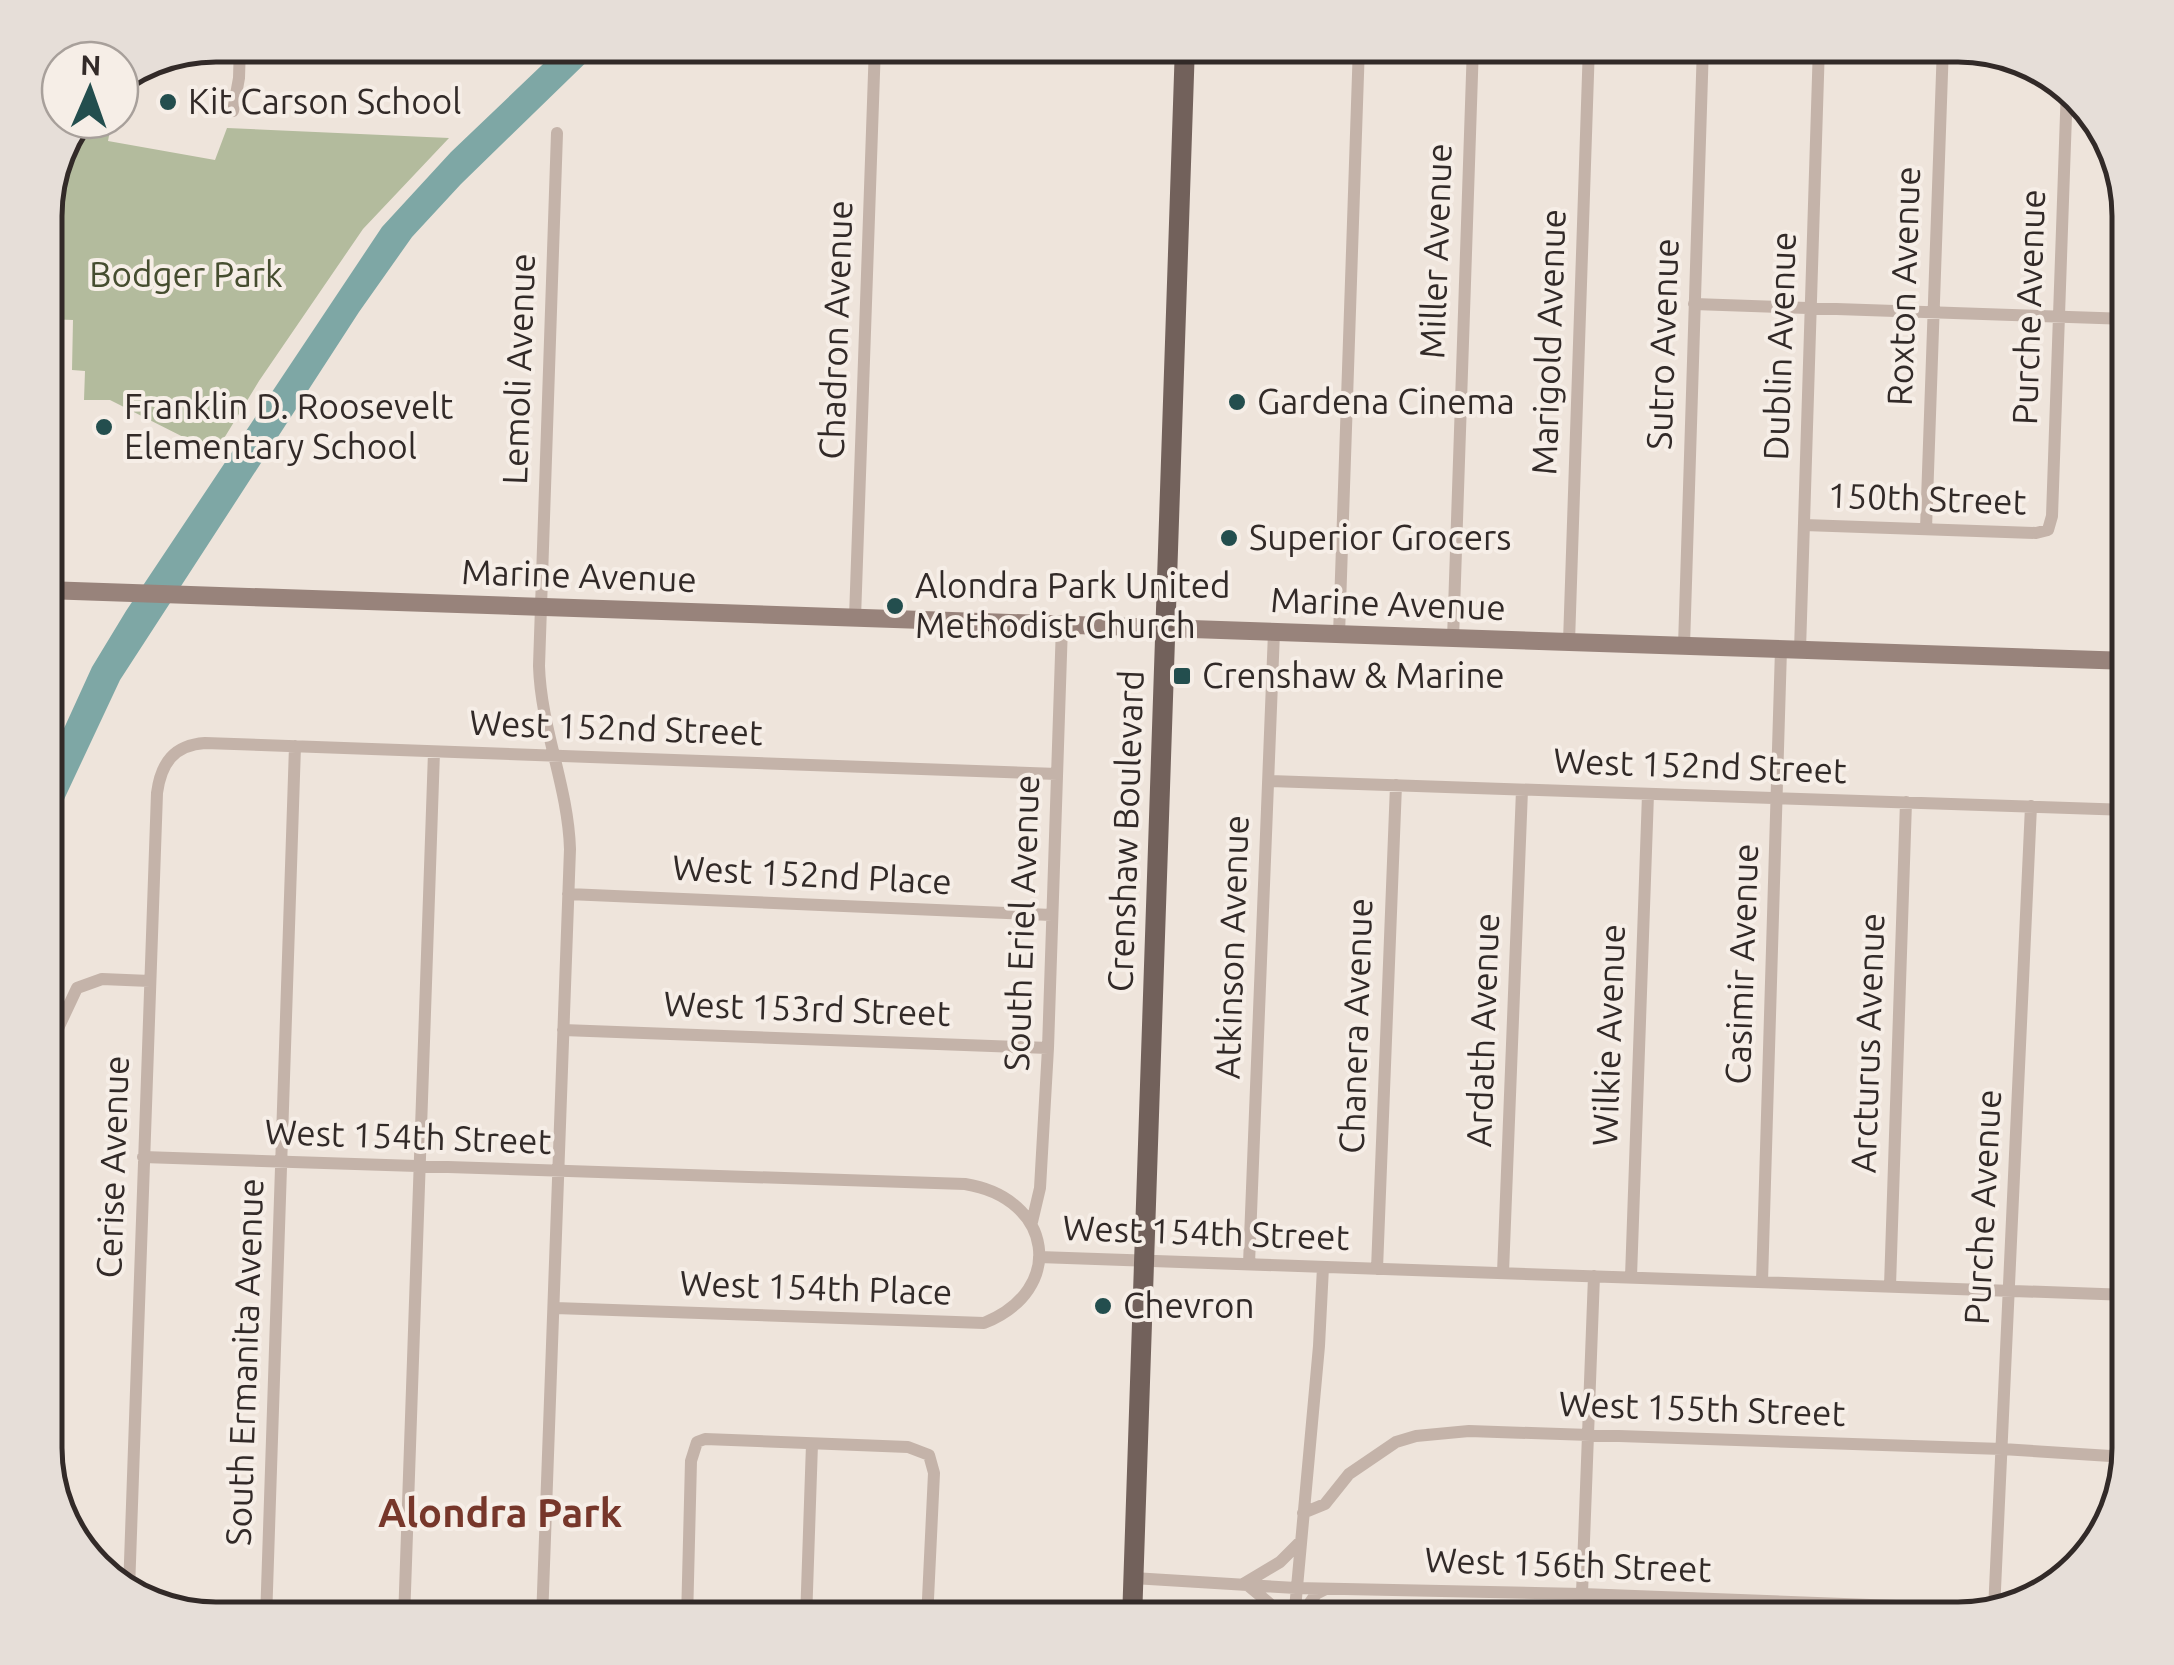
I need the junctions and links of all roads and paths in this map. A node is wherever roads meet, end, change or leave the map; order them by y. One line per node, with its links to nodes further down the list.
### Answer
1 (238, 62): 11 (street)
2 (874, 62): 23 (street, Chadron Avenue)
3 (1184, 62): 25 (main road, Crenshaw Boulevard)
4 (1358, 62): 27 (street)
5 (1472, 62): 28 (street, Miller Avenue)
6 (1588, 62): 29 (street, Marigold Avenue)
7 (1702, 62): 13 (street, Sutro Avenue)
8 (1818, 62): 14 (street, Dublin Avenue)
9 (1941, 62): 15 (street, Roxton Avenue)
10 (2066, 109): 16 (street, Purche Avenue)
11 (233, 111)
12 (557, 133): 22 (street, Lemoli Avenue)
13 (1694, 304): 14 (street); 30 (street, Sutro Avenue)
14 (1811, 308): 15 (street); 18 (street, Dublin Avenue)
15 (1933, 312): 16 (street); 19 (street, Roxton Avenue)
16 (2060, 317): 17 (street); 20 (street, Purche Avenue)
17 (2112, 319)
18 (1804, 525): 19 (street, 150th Street); 31 (street, Dublin Avenue)
19 (1926, 529): 20 (street, 150th Street)
20 (2048, 530)
21 (63, 591): 22 (main road, Marine Avenue)
22 (540, 607): 23 (main road, Marine Avenue); 36 (street, Lemoli Avenue)
23 (855, 618): 24 (main road, Marine Avenue)
24 (1062, 625): 25 (main road, Marine Avenue); 37 (street, South Eriel Avenue)
25 (1166, 628): 26 (main road, Marine Avenue); 58 (main road, Crenshaw Boulevard)
26 (1274, 632): 27 (main road, Marine Avenue); 38 (street, Atkinson Avenue)
27 (1339, 635): 28 (main road, Marine Avenue)
28 (1453, 639): 29 (main road, Marine Avenue)
29 (1569, 642): 30 (main road, Marine Avenue)
30 (1684, 646): 31 (main road, Marine Avenue)
31 (1791, 649): 32 (main road, Marine Avenue); 42 (street, Casimir Avenue)
32 (2112, 660)
33 (295, 746): 34 (street, West 152nd Street); 35 (street, West 152nd Street); 53 (street, South Ermanita Avenue)
34 (175, 752): 48 (street, Cerise Avenue)
35 (434, 752): 36 (street, West 152nd Street); 54 (street)
36 (556, 755): 37 (street, West 152nd Street); 46 (street, Lemoli Avenue)
37 (1057, 774): 47 (street, South Eriel Avenue)
38 (1268, 782): 39 (street, West 152nd Street); 59 (street, Atkinson Avenue)
39 (1396, 786): 40 (street, West 152nd Street); 61 (street, Chanera Avenue)
40 (1522, 790): 41 (street, West 152nd Street); 62 (street, Ardath Avenue)
41 (1648, 794): 42 (street, West 152nd Street); 64 (street, Wilkie Avenue)
42 (1777, 798): 43 (street, West 152nd Street); 65 (street, Casimir Avenue)
43 (1906, 802): 44 (street, West 152nd Street); 66 (street, Arcturus Avenue)
44 (2031, 806): 45 (street, West 152nd Street); 67 (street, Purche Avenue)
45 (2112, 809)
46 (568, 894): 47 (street, West 152nd Place); 50 (street, Lemoli Avenue)
47 (1052, 916): 51 (street, South Eriel Avenue)
48 (150, 981): 49 (street); 52 (street, Cerise Avenue)
49 (63, 1019)
50 (563, 1030): 51 (street, West 153rd Street); 55 (street, Lemoli Avenue)
51 (1048, 1048): 56 (street, South Eriel Avenue)
52 (143, 1157): 53 (street, West 154th Street); 76 (street, Cerise Avenue)
53 (283, 1162): 54 (street, West 154th Street); 83 (street, South Ermanita Avenue)
54 (420, 1167): 55 (street, West 154th Street); 84 (street)
55 (560, 1173): 56 (street, West 154th Street); 69 (street, Lemoli Avenue)
56 (1032, 1222): 57 (street, West 154th Street)
57 (1040, 1257): 58 (street, West 154th Street); 69 (street, West 154th Place)
58 (1144, 1261): 59 (street, West 154th Street); 77 (main road, Crenshaw Boulevard)
59 (1249, 1264): 60 (street, West 154th Street)
60 (1322, 1267): 61 (street, West 154th Street); 74 (street)
61 (1377, 1269): 62 (street, West 154th Street)
62 (1504, 1273): 63 (street, West 154th Street)
63 (1594, 1276): 64 (street, West 154th Street); 70 (street)
64 (1630, 1278): 65 (street, West 154th Street)
65 (1762, 1282): 66 (street, West 154th Street)
66 (1890, 1286): 67 (street, West 154th Street)
67 (2009, 1290): 68 (street, West 154th Street); 72 (street, Purche Avenue)
68 (2112, 1293)
69 (555, 1308): 85 (street, Lemoli Avenue)
70 (1589, 1436): 72 (street, West 155th Street); 74 (street, West 155th Street); 81 (street)
71 (812, 1444): 86 (street); 87 (street); 88 (street)
72 (2002, 1449): 73 (street, West 155th Street); 82 (street, Purche Avenue)
73 (2111, 1456)
74 (1303, 1513): 75 (street)
75 (1300, 1542): 78 (street); 79 (street)
76 (129, 1575)
77 (1133, 1578): 78 (street, West 156th Street); 89 (main road, Crenshaw Boulevard)
78 (1244, 1583): 79 (street, West 156th Street); 90 (street)
79 (1296, 1588): 80 (street, West 156th Street); 91 (street)
80 (1328, 1588): 81 (street, West 156th Street); 92 (street)
81 (1582, 1594): 93 (street); 94 (street, West 156th Street)
82 (1997, 1597)
83 (267, 1602)
84 (405, 1602)
85 (543, 1602)
86 (687, 1602)
87 (807, 1602)
88 (928, 1602)
89 (1132, 1602)
90 (1268, 1602)
91 (1296, 1602)
92 (1310, 1602)
93 (1582, 1602)
94 (1790, 1602)

